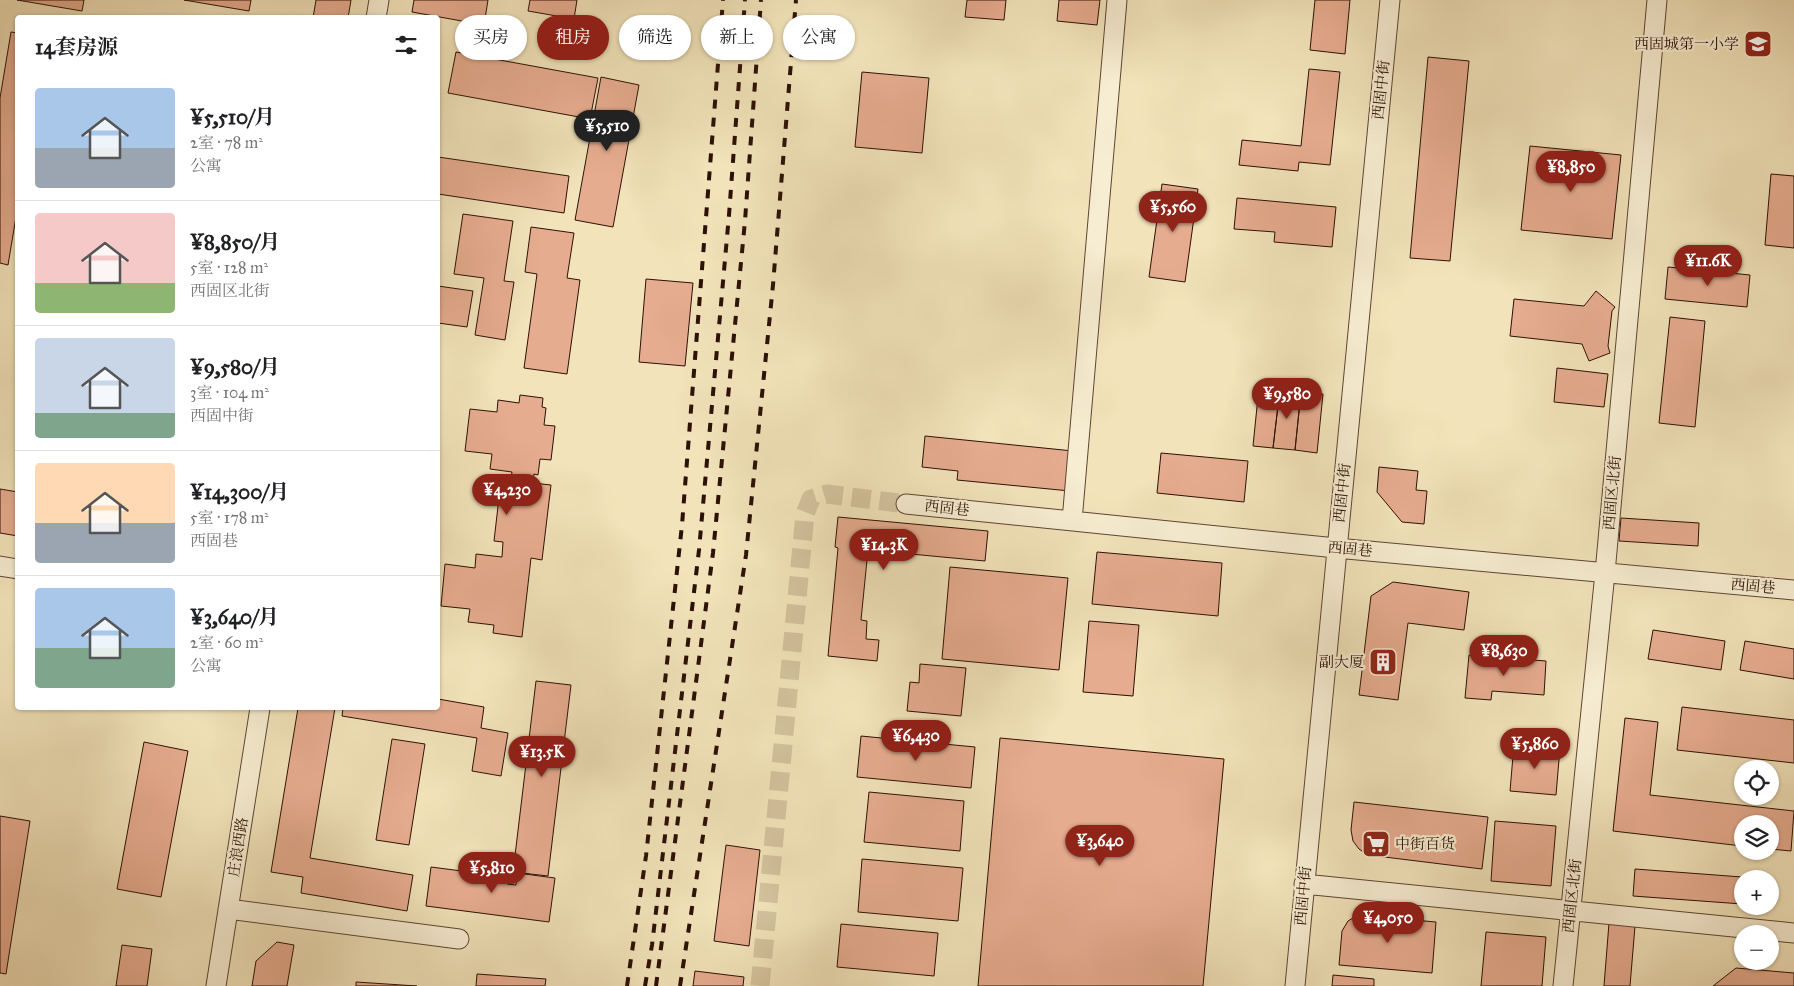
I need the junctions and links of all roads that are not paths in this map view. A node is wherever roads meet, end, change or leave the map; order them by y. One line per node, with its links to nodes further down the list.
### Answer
1 (379, 0): 5 (street)
2 (1117, 0): 7 (street)
3 (1390, 0): 8 (street, 西固中街)
4 (1657, 0): 11 (street, 西固区北街)
5 (376, 15)
6 (906, 504): 7 (street, 西固巷)
7 (1072, 521): 8 (street, 西固巷)
8 (1336, 548): 11 (street, 西固巷); 14 (street, 西固中街)
9 (0, 566): 10 (street)
10 (15, 568)
11 (1605, 572): 12 (street, 西固巷); 16 (street, 西固区北街)
12 (1794, 590)
13 (260, 710): 15 (street, 庄浪西路)
14 (1304, 884): 16 (street); 20 (street, 西固中街)
15 (228, 909): 18 (street); 19 (street, 庄浪西路)
16 (1571, 910): 17 (street); 21 (street, 西固区北街)
17 (1794, 933)
18 (459, 939)
19 (216, 986)
20 (1294, 986)
21 (1563, 986)

